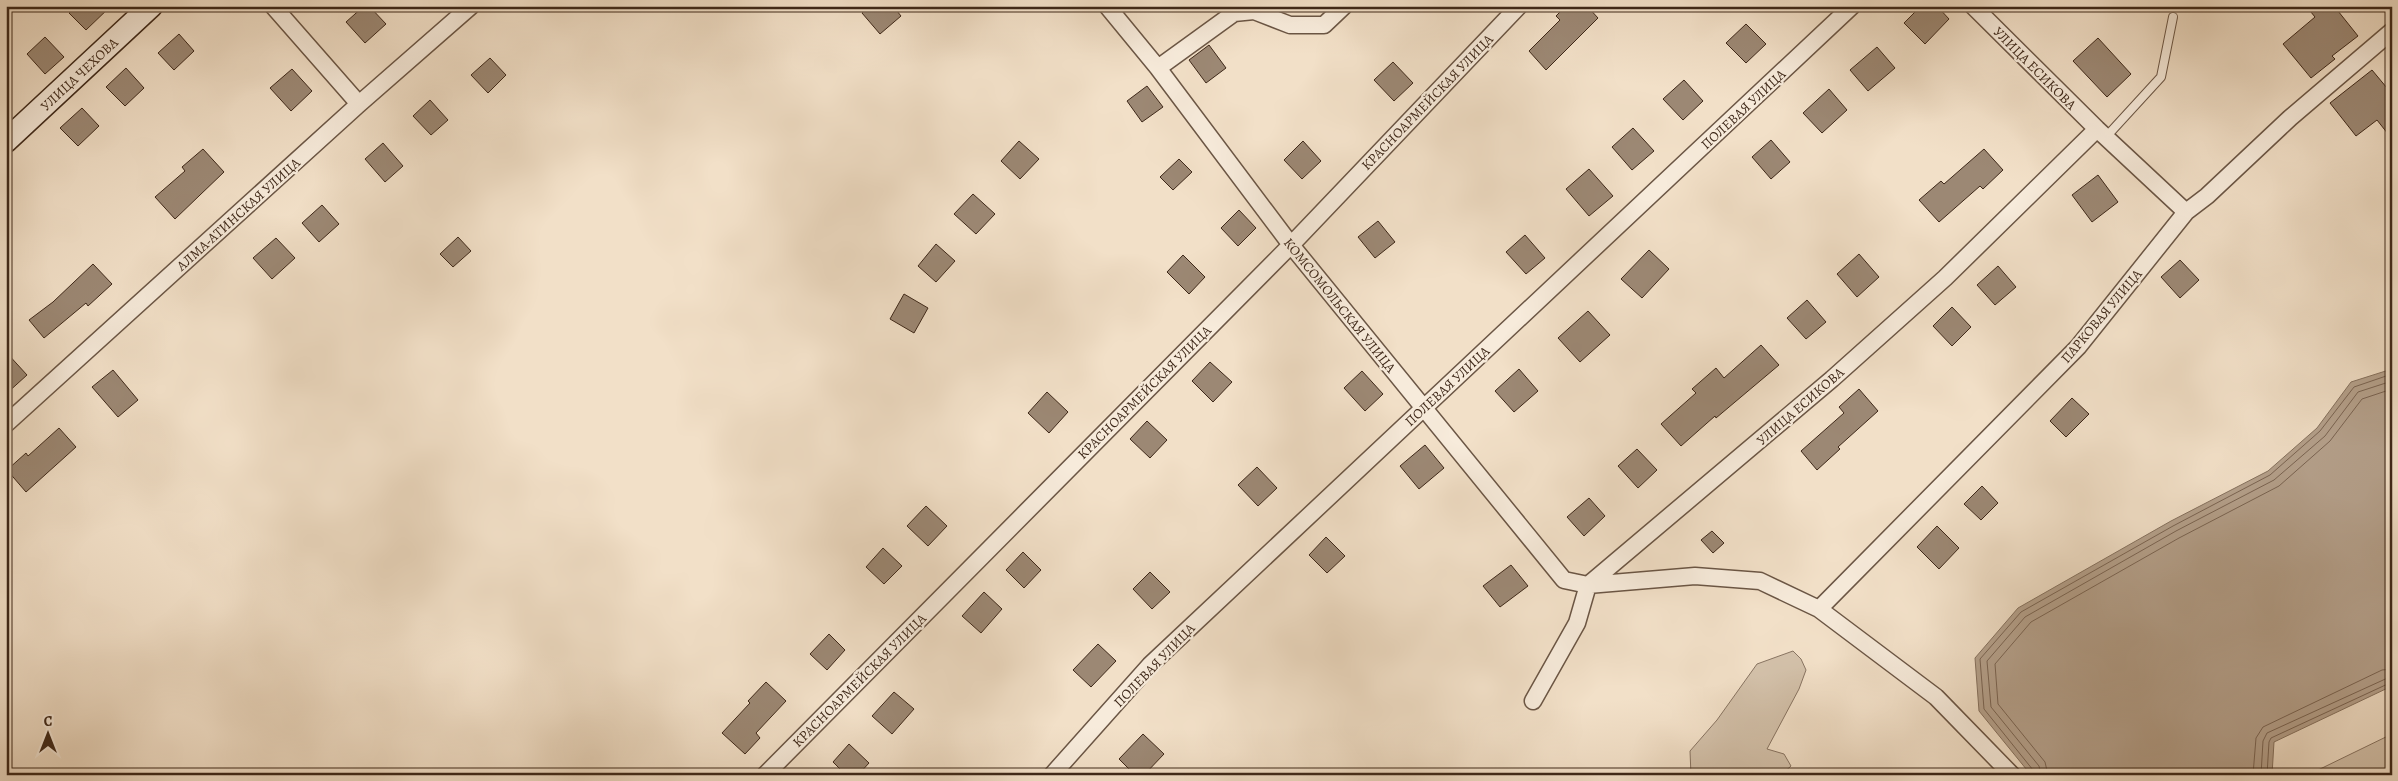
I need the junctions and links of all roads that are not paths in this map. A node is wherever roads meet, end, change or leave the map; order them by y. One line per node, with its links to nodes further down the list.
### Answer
1 (151, 6): 14 (street, УЛИЦА ЧЕХОВА)
2 (273, 6): 12 (street)
3 (471, 6): 12 (street, АЛМА-АТИНСКАЯ УЛИЦА)
4 (1106, 6): 11 (street, КОМСОМОЛЬСКАЯ УЛИЦА)
5 (1344, 6): 11 (street)
6 (1520, 6): 16 (street, КРАСНОАРМЕЙСКАЯ УЛИЦА)
7 (1852, 6): 17 (street, ПОЛЕВАЯ УЛИЦА)
8 (1973, 6): 13 (street, УЛИЦА ЕСИКОВА)
9 (2173, 17): 13 (lane)
10 (2392, 32): 15 (street, ПАРКОВАЯ УЛИЦА)
11 (1158, 68): 16 (street, КОМСОМОЛЬСКАЯ УЛИЦА)
12 (359, 104): 18 (street, АЛМА-АТИНСКАЯ УЛИЦА)
13 (2101, 133): 15 (street, УЛИЦА ЕСИКОВА); 19 (street, УЛИЦА ЕСИКОВА)
14 (6, 141)
15 (2186, 212): 20 (street, ПАРКОВАЯ УЛИЦА)
16 (1291, 244): 17 (street, КОМСОМОЛЬСКАЯ УЛИЦА); 22 (street, КРАСНОАРМЕЙСКАЯ УЛИЦА)
17 (1424, 408): 19 (street, КОМСОМОЛЬСКАЯ УЛИЦА); 23 (street, ПОЛЕВАЯ УЛИЦА)
18 (6, 424)
19 (1588, 585): 20 (street, КОМСОМОЛЬСКАЯ УЛИЦА); 21 (street)
20 (1819, 609): 24 (street, КОМСОМОЛЬСКАЯ УЛИЦА)
21 (1533, 701)
22 (765, 775)
23 (1052, 775)
24 (2012, 775)

